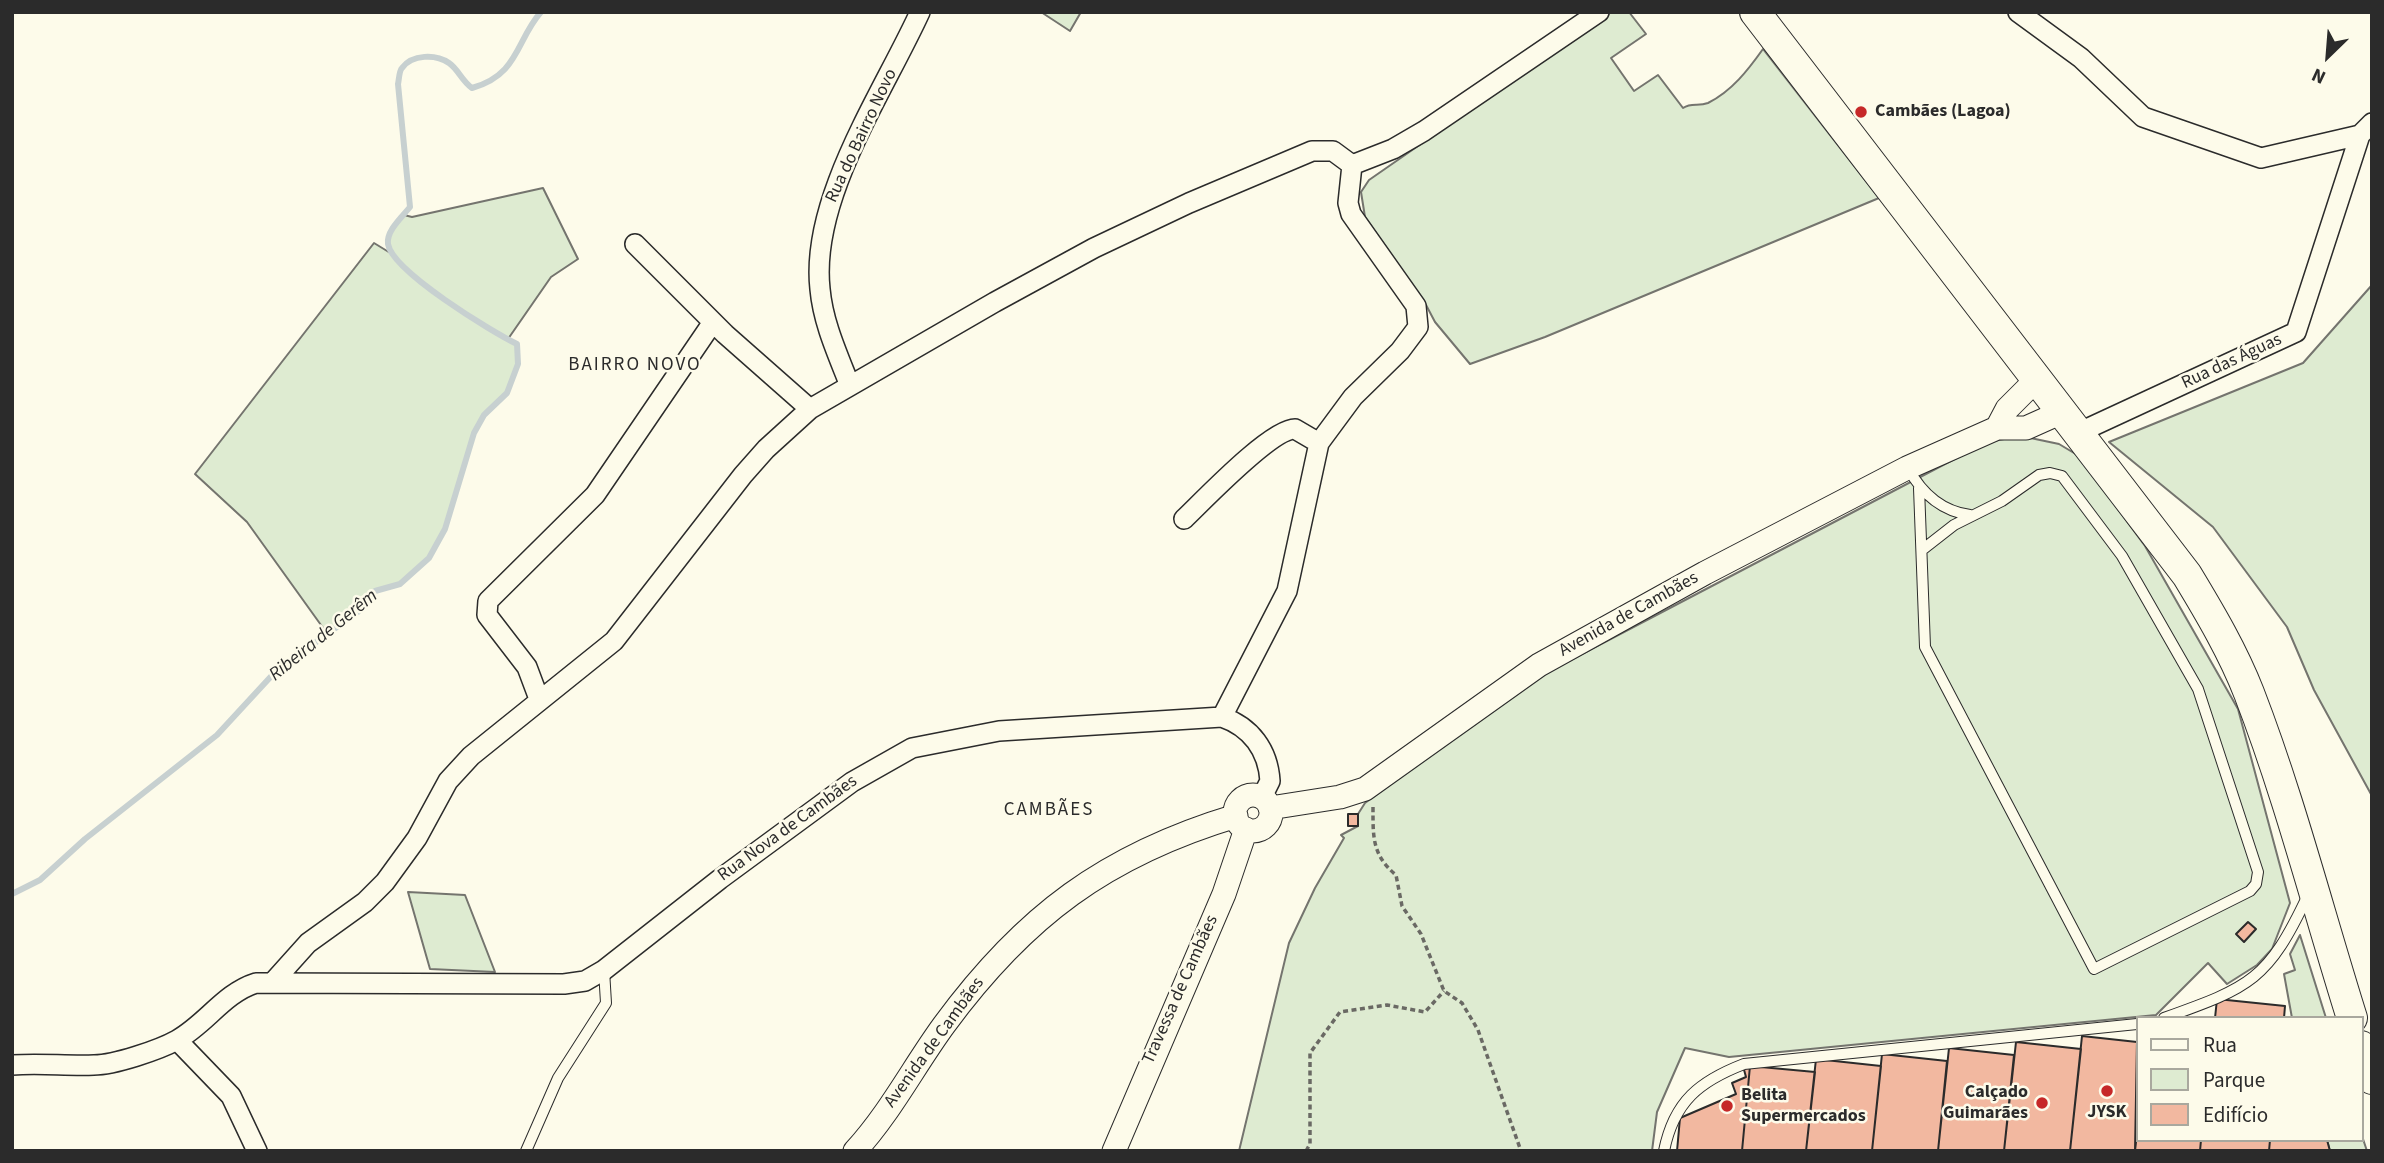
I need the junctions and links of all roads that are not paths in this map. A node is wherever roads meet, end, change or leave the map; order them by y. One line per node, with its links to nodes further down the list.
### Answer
1 (920, 12): 10 (street, Rua do Bairro Novo)
2 (1599, 12): 6 (street)
3 (1755, 12): 9 (main road)
4 (2018, 12): 5 (street)
5 (2366, 129): 12 (street, Rua das Águas)
6 (1352, 165): 10 (street); 14 (street)
7 (635, 244): 8 (street)
8 (713, 322): 11 (street); 20 (street)
9 (2038, 378): 12 (main road); 13 (street)
10 (850, 386): 11 (street)
11 (810, 409): 20 (street)
12 (2072, 422): 13 (street, Avenida de Cambães); 24 (main road)
13 (1997, 428): 15 (street, Avenida de Cambães)
14 (1319, 443): 18 (street); 21 (street)
15 (1907, 468): 16 (lane); 22 (street, Avenida de Cambães)
16 (1919, 488): 17 (lane); 19 (lane)
17 (1971, 515): 19 (lane); 19 (lane)
18 (1184, 519)
19 (1922, 551)
20 (539, 699): 26 (street)
21 (1222, 717): 22 (street); 25 (street, Rua Nova de Cambães)
22 (1266, 802): 23 (street, Avenida de Cambães)
23 (1241, 823): 36 (street, Avenida de Cambães); 37 (street, Travessa de Cambães)
24 (2312, 888): 27 (lane); 28 (main road)
25 (604, 970): 26 (street, Rua Nova de Cambães); 35 (lane)
26 (273, 982): 30 (street, Rua Nova de Cambães)
27 (2169, 1016)
28 (2351, 1016)
29 (2136, 1024): 38 (lane)
30 (177, 1040): 32 (street); 34 (street)
31 (2363, 1052): 33 (main road)
32 (12, 1065)
33 (2372, 1079)
34 (257, 1151)
35 (526, 1151)
36 (855, 1151)
37 (1114, 1151)
38 (1664, 1151)

